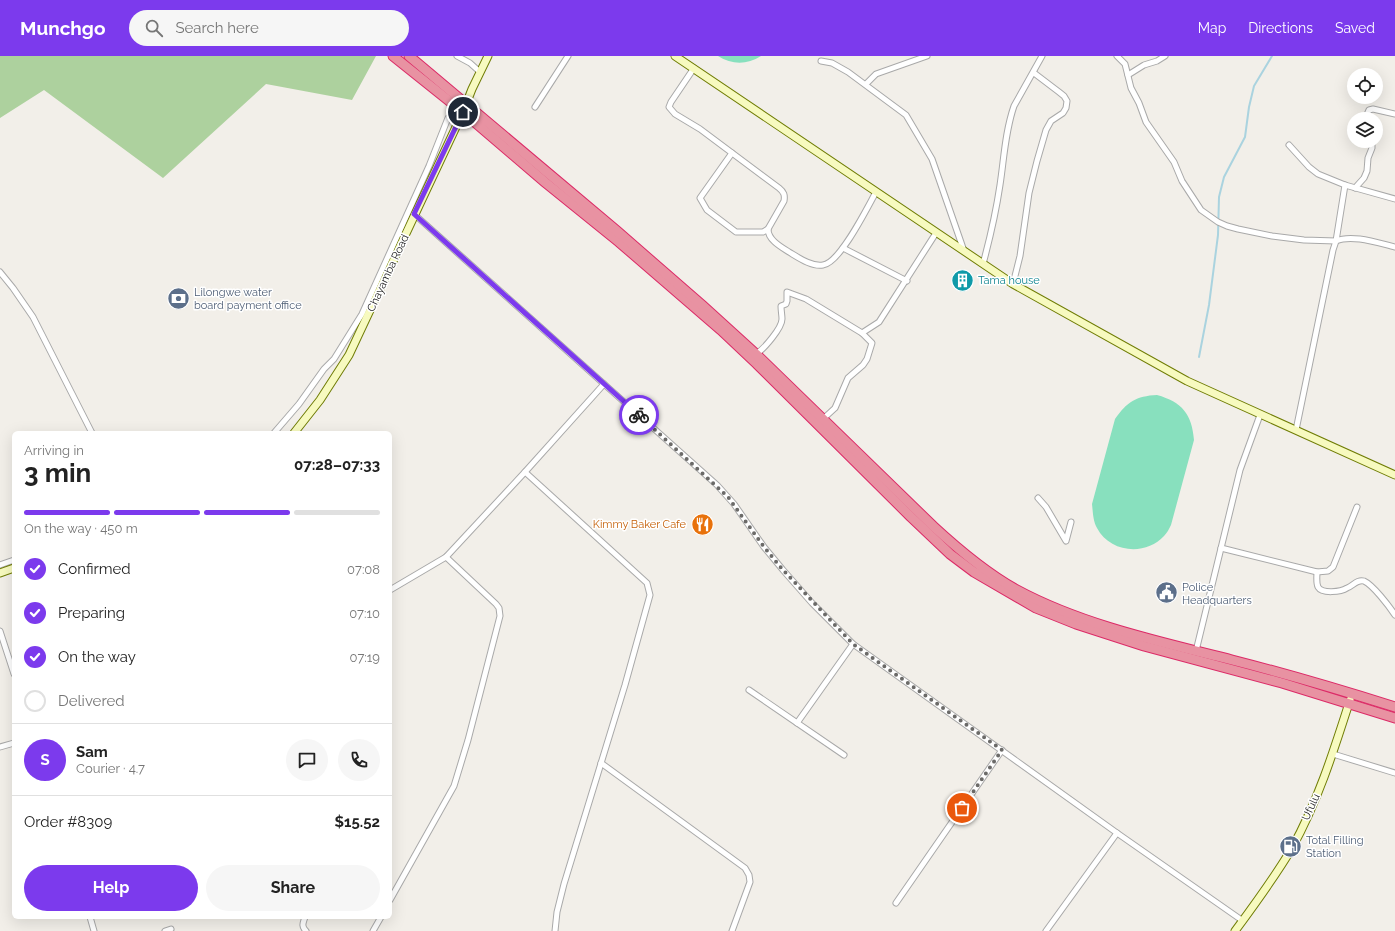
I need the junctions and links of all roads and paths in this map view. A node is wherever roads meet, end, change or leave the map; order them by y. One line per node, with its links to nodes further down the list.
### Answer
1 (393, 56): 18 (highway)
2 (409, 56): 18 (highway)
3 (457, 56): 13 (street)
4 (488, 56): 13 (street, Chayamba Road)
5 (568, 56): 17 (street)
6 (675, 56): 12 (street)
7 (927, 56): 16 (street)
8 (1042, 56): 14 (street)
9 (1118, 56): 15 (street)
10 (1166, 56): 15 (street)
11 (821, 61): 16 (street)
12 (694, 68): 24 (street); 27 (street)
13 (480, 72): 18 (street, Chayamba Road)
14 (1034, 73): 36 (street); 39 (street)
15 (1128, 75): 32 (street)
16 (866, 84): 35 (street)
17 (535, 107)
18 (464, 108): 29 (street, Chayamba Road); 41 (highway); 69 (highway)
19 (1368, 112): 20 (street)
20 (1395, 114)
21 (448, 118): 47 (street)
22 (1289, 144): 25 (street)
23 (1372, 148): 26 (street)
24 (732, 153): 30 (street); 30 (street)
25 (1345, 185): 26 (street); 32 (street)
26 (1355, 188): 28 (street)
27 (876, 192): 31 (street); 34 (street)
28 (1395, 200)
29 (414, 214): 42 (street); 48 (street, Chayamba Road)
30 (768, 229): 34 (street)
31 (936, 233): 35 (street); 38 (street)
32 (1336, 241): 33 (street); 45 (street)
33 (1395, 247)
34 (843, 248): 38 (street)
35 (964, 252): 36 (street)
36 (983, 264): 39 (street)
37 (0, 272): 46 (street)
38 (907, 281): 40 (street)
39 (1013, 284): 43 (street)
40 (862, 334): 41 (street); 44 (street)
41 (756, 354): 44 (highway)
42 (604, 384): 49 (street); 64 (street)
43 (1260, 415): 45 (street); 54 (street)
44 (823, 418): 65 (highway)
45 (1296, 430): 50 (street)
46 (91, 431)
47 (276, 431)
48 (296, 431)
49 (525, 472): 55 (street); 78 (street)
50 (1395, 475)
51 (1038, 498): 53 (street)
52 (1357, 507): 59 (street)
53 (1071, 522)
54 (1221, 548): 59 (street); 65 (street)
55 (446, 557): 61 (street); 81 (street)
56 (12, 561): 57 (street)
57 (0, 565)
58 (12, 569): 60 (street)
59 (1317, 572): 62 (street)
60 (0, 573)
61 (392, 589)
62 (1395, 615)
63 (0, 631): 66 (street)
64 (853, 644): 72 (street); 75 (street)
65 (1196, 651): 68 (highway)
66 (12, 665)
67 (749, 690): 72 (street)
68 (1353, 694): 69 (street, Ufulu); 70 (highway)
69 (1350, 703): 71 (highway); 76 (street, Ufulu)
70 (1395, 707)
71 (1395, 718)
72 (797, 722): 77 (street)
73 (12, 744): 74 (street)
74 (0, 747)
75 (1002, 750): 80 (street); 82 (street)
76 (1333, 754): 79 (street); 86 (street, Ufulu)
77 (844, 755)
78 (601, 763): 92 (street); 93 (street)
79 (1395, 773)
80 (1117, 833): 86 (street); 94 (street)
81 (392, 896)
82 (896, 903)
83 (91, 919): 88 (street)
84 (304, 919): 90 (street)
85 (380, 919): 91 (street)
86 (1243, 921): 95 (street, Ufulu)
87 (171, 929): 89 (street)
88 (94, 931)
89 (165, 931)
90 (306, 931)
91 (373, 931)
92 (555, 931)
93 (732, 931)
94 (1046, 931)
95 (1235, 931)

